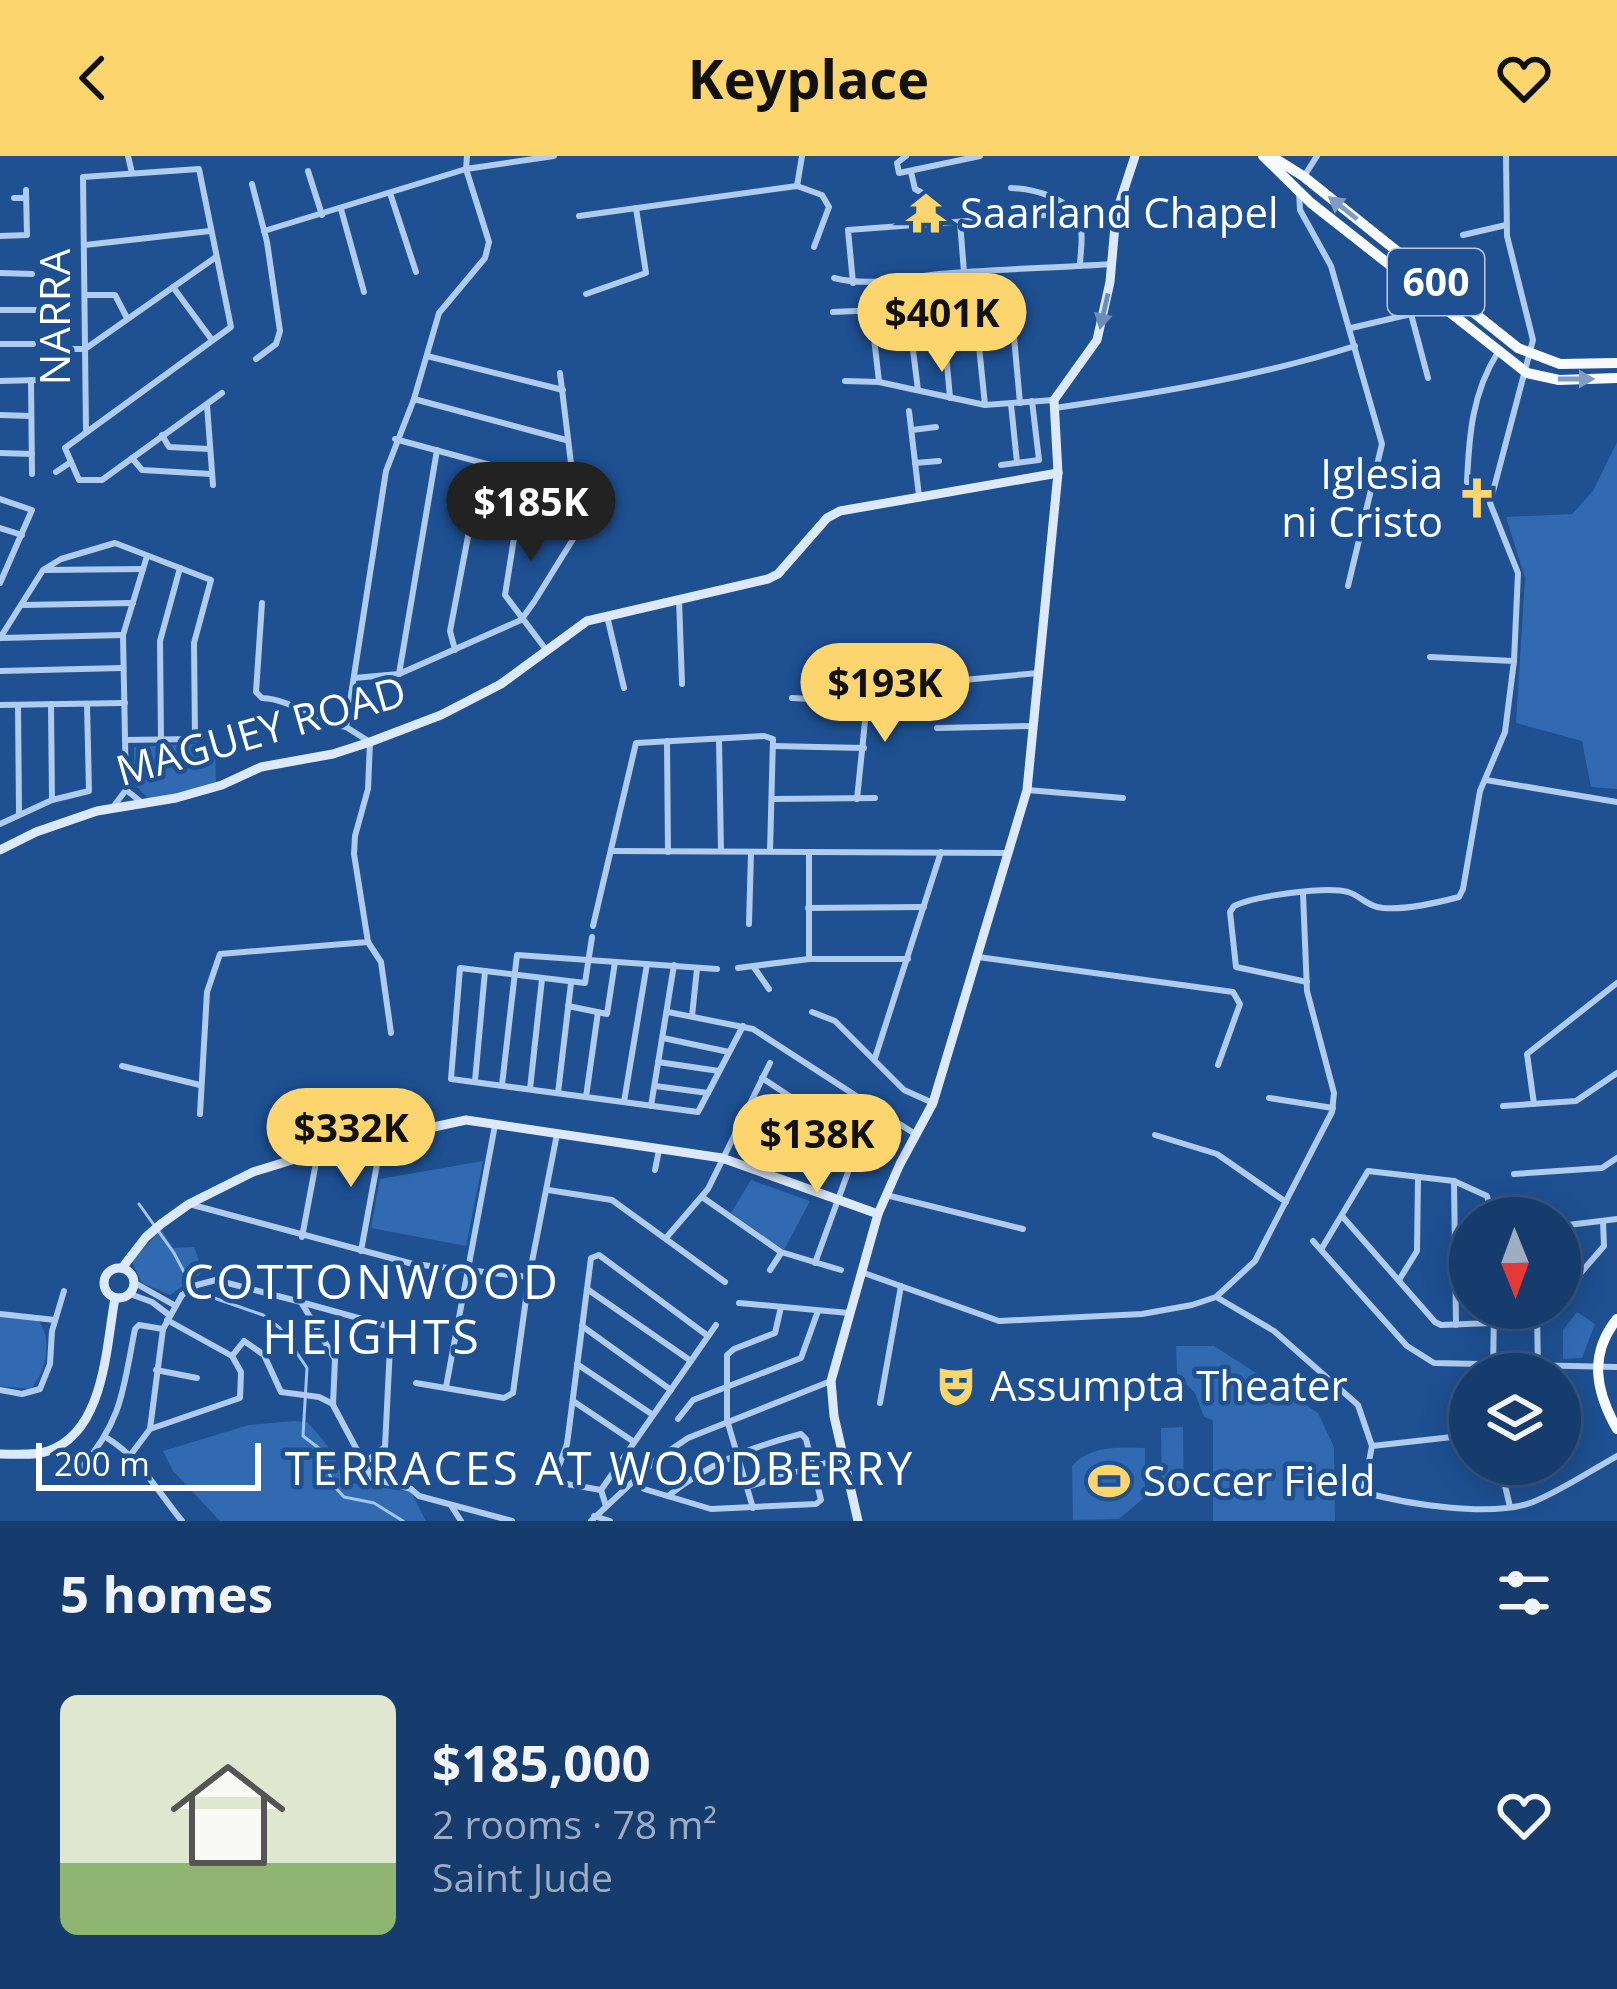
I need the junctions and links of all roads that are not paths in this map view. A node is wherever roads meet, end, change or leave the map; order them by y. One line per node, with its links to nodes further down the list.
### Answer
1 (128, 156): 14 (street)
2 (467, 156): 11 (street)
3 (554, 156): 11 (street)
4 (802, 156): 17 (street)
5 (906, 156): 13 (street)
6 (980, 156): 13 (street)
7 (1135, 156): 37 (street)
8 (1267, 156): 15 (main road, 600); 19 (main road, 600)
9 (1317, 156): 15 (street)
10 (1506, 156): 29 (street)
11 (466, 170): 20 (street); 69 (street)
12 (308, 171): 25 (street)
13 (911, 172): 28 (street)
14 (132, 173): 31 (street, NARRA); 34 (street, NARRA)
15 (1303, 176): 19 (street); 70 (main road, 600, one-way to 15)
16 (252, 184): 30 (street)
17 (797, 186): 22 (street); 35 (street)
18 (1011, 188): 24 (street)
19 (1299, 191): 50 (main road, 600); 61 (street)
20 (390, 193): 23 (street); 39 (street)
21 (14, 198): 33 (street)
22 (636, 208): 26 (street); 48 (street)
23 (341, 209): 25 (street); 46 (street)
24 (1073, 213): 27 (street); 38 (street)
25 (322, 215): 30 (street)
26 (580, 216)
27 (961, 222): 28 (street); 41 (street)
28 (933, 224): 44 (street)
29 (1506, 225): 32 (street); 70 (street)
30 (264, 231): 71 (street)
31 (210, 232): 34 (street); 36 (street, NARRA)
32 (1463, 235)
33 (0, 236)
34 (85, 245): 49 (street, NARRA)
35 (814, 247)
36 (215, 257): 45 (street); 62 (street, NARRA)
37 (1112, 264): 38 (street); 88 (street, one-way to 88)
38 (1081, 266): 41 (street)
39 (416, 272)
40 (0, 273): 42 (street)
41 (964, 273): 44 (street)
42 (32, 274)
43 (834, 278): 44 (street)
44 (853, 283)
45 (173, 286): 60 (street); 62 (street)
46 (364, 292)
47 (1010, 292): 51 (street)
48 (586, 294)
49 (85, 295): 60 (street); 67 (street, NARRA)
50 (1430, 298): 59 (street); 68 (main road, 600)
51 (1011, 304): 52 (street); 86 (street)
52 (975, 306): 53 (street); 89 (street)
53 (941, 308): 54 (street); 84 (street)
54 (908, 309): 57 (street); 81 (street)
55 (0, 310): 56 (street)
56 (36, 310)
57 (872, 311): 58 (street); 79 (street)
58 (833, 312)
59 (1411, 314): 61 (street); 75 (street)
60 (128, 319): 67 (street)
61 (1351, 328): 65 (street)
62 (212, 340): 95 (street, NARRA)
63 (0, 344): 64 (street)
64 (33, 344)
65 (1355, 346): 88 (street); 129 (street)
66 (63, 349): 67 (street)
67 (85, 349): 95 (street, NARRA)
68 (1498, 352): 74 (main road, 600); 115 (street)
69 (427, 356): 80 (street); 83 (street)
70 (1531, 356): 72 (main road, 600); 74 (street)
71 (256, 359)
72 (1617, 363)
73 (560, 373): 80 (street)
74 (1527, 373): 76 (main road, one-way to 76); 141 (street)
75 (1427, 378)
76 (1617, 378)
77 (0, 380): 92 (street)
78 (845, 381): 79 (street)
79 (879, 382): 81 (street)
80 (563, 390): 98 (street)
81 (918, 390): 84 (street)
82 (222, 393): 87 (street)
83 (413, 398): 97 (street); 98 (street)
84 (950, 398): 89 (street)
85 (1032, 401): 86 (street); 88 (street); 108 (street)
86 (1016, 403): 89 (street); 108 (street)
87 (207, 404): 96 (street); 99 (street)
88 (1055, 404): 111 (street)
89 (985, 405)
90 (910, 412): 94 (street)
91 (0, 416): 92 (street)
92 (31, 416): 102 (street)
93 (936, 427): 94 (street)
94 (912, 430): 107 (street)
95 (86, 431): 105 (street)
96 (162, 435): 99 (street); 103 (street)
97 (395, 439): 100 (street); 146 (street)
98 (567, 440): 117 (street)
99 (209, 448): 113 (street)
100 (437, 450): 106 (street); 145 (street)
101 (0, 453): 102 (street)
102 (32, 454): 112 (street)
103 (132, 458): 105 (street); 113 (street)
104 (939, 461): 107 (street)
105 (71, 462): 110 (street)
106 (482, 463): 114 (street); 138 (street)
107 (915, 463): 118 (street)
108 (1017, 463): 109 (street)
109 (1001, 465)
110 (56, 472)
111 (1058, 473): 118 (street, MAGUEY ROAD); 144 (street)
112 (32, 474)
113 (211, 474): 116 (street)
114 (524, 475): 117 (street); 135 (street)
115 (1467, 482)
116 (213, 485)
117 (574, 488): 135 (street)
118 (919, 496): 130 (street, MAGUEY ROAD)
119 (0, 499): 121 (street)
120 (0, 528): 121 (street)
121 (22, 536): 124 (street)
122 (0, 556): 124 (street)
123 (147, 556): 125 (street); 126 (street); 127 (street)
124 (11, 560): 128 (street)
125 (143, 568): 127 (street); 131 (street)
126 (180, 568): 159 (street); 159 (street)
127 (43, 570): 133 (street)
128 (0, 583)
129 (1348, 586)
130 (679, 599): 134 (street, MAGUEY ROAD); 147 (street)
131 (133, 603): 133 (street); 136 (street)
132 (262, 603): 157 (street)
133 (20, 605): 137 (street)
134 (607, 615): 139 (street, MAGUEY ROAD); 149 (street)
135 (521, 620): 138 (street); 139 (street)
136 (123, 635): 137 (street); 142 (street)
137 (0, 638)
138 (455, 650): 145 (street)
139 (548, 651): 163 (street, MAGUEY ROAD)
140 (1430, 657): 141 (street)
141 (1514, 661): 166 (street)
142 (124, 668): 143 (street); 151 (street)
143 (0, 671)
144 (1039, 673): 148 (street); 156 (street)
145 (399, 674): 146 (street)
146 (354, 678): 157 (street)
147 (682, 684)
148 (920, 684)
149 (624, 688)
150 (792, 698): 165 (street)
151 (124, 703): 153 (street); 161 (street)
152 (51, 704): 153 (street); 155 (street); 173 (street)
153 (87, 704): 173 (street)
154 (0, 705): 155 (street)
155 (17, 705): 177 (street)
156 (1034, 726): 158 (street); 168 (street)
157 (346, 727): 163 (street)
158 (937, 728)
159 (161, 739): 161 (street)
160 (718, 739): 162 (street); 164 (street); 182 (street)
161 (125, 740): 167 (street)
162 (668, 740): 180 (street); 181 (street)
163 (370, 742): 175 (street, MAGUEY ROAD); 194 (street)
164 (773, 746): 165 (street); 171 (street)
165 (864, 748): 172 (street)
166 (1486, 780): 174 (street); 188 (street)
167 (126, 788): 175 (street); 176 (street)
168 (1027, 790): 170 (street); 187 (street)
169 (874, 798): 172 (street)
170 (1123, 798)
171 (773, 799): 172 (street); 183 (street)
172 (857, 799)
173 (52, 800): 177 (street)
174 (1617, 802)
175 (143, 804): 176 (street, MAGUEY ROAD)
176 (112, 807): 179 (street, MAGUEY ROAD)
177 (20, 813): 178 (street)
178 (0, 824)
179 (0, 850)
180 (611, 851): 181 (street); 192 (street)
181 (668, 851): 182 (street)
182 (721, 851): 184 (street)
183 (770, 851): 184 (street); 185 (street)
184 (751, 852): 191 (street)
185 (808, 852): 186 (street); 190 (street)
186 (941, 852): 187 (street); 189 (street)
187 (1010, 853): 195 (street)
188 (1303, 893): 209 (street); 209 (street)
189 (924, 907): 190 (street); 197 (street)
190 (808, 908): 196 (street)
191 (749, 924)
192 (593, 926)
193 (592, 937): 198 (street)
194 (368, 942): 219 (street); 231 (street)
195 (977, 957): 225 (street); 240 (street)
196 (809, 959): 197 (street); 202 (street)
197 (908, 959): 222 (street)
198 (588, 961): 199 (street); 207 (street); 210 (street)
199 (615, 961): 200 (street); 214 (street)
200 (647, 964): 201 (street); 239 (street)
201 (674, 964): 204 (street); 215 (street)
202 (753, 966): 203 (street); 212 (street)
203 (738, 968)
204 (697, 969): 205 (street); 217 (street)
205 (717, 969)
206 (485, 971): 207 (street); 230 (street); 230 (street)
207 (514, 974): 208 (street); 232 (street)
208 (542, 978): 210 (street); 234 (street)
209 (1306, 982): 244 (street)
210 (571, 983): 213 (street)
211 (1617, 983): 241 (street)
212 (769, 989)
213 (568, 1006): 214 (street); 236 (street)
214 (598, 1012): 237 (street)
215 (668, 1012): 217 (street); 220 (street)
216 (812, 1012): 222 (street)
217 (692, 1016): 218 (street)
218 (742, 1026): 221 (street); 250 (street)
219 (391, 1033)
220 (663, 1038): 221 (street); 223 (street)
221 (729, 1052): 227 (street)
222 (875, 1058): 240 (street)
223 (658, 1062): 227 (street); 233 (street)
224 (770, 1063): 229 (street)
225 (1218, 1065)
226 (122, 1066): 231 (street)
227 (719, 1071): 235 (street)
228 (1617, 1072): 241 (street)
229 (761, 1078): 245 (street); 257 (street)
230 (475, 1081): 232 (street)
231 (200, 1085): 246 (street)
232 (502, 1085): 234 (street)
233 (655, 1086): 235 (street); 242 (street)
234 (530, 1089): 236 (street)
235 (708, 1093): 242 (street)
236 (558, 1094): 237 (street)
237 (586, 1097): 239 (street)
238 (1269, 1098): 244 (street)
239 (624, 1102): 242 (street)
240 (933, 1102): 250 (street)
241 (1534, 1104): 243 (street)
242 (651, 1106)
243 (1503, 1106)
244 (1333, 1108): 269 (street)
245 (812, 1111): 248 (street); 253 (street)
246 (200, 1114)
247 (495, 1125): 249 (street); 252 (street); 285 (street)
248 (800, 1127)
249 (557, 1134): 254 (street); 263 (street)
250 (916, 1134): 265 (street)
251 (1155, 1135): 269 (street)
252 (382, 1137): 256 (street); 281 (street)
253 (860, 1142): 255 (street); 268 (street)
254 (659, 1149): 257 (street); 259 (street)
255 (879, 1149)
256 (318, 1152): 270 (street); 277 (street)
257 (722, 1158): 264 (street); 268 (street)
258 (1617, 1158): 260 (street)
259 (655, 1170)
260 (1514, 1174)
261 (1418, 1178): 262 (street); 272 (street); 291 (street)
262 (1454, 1181): 266 (street); 267 (street)
263 (548, 1190): 278 (street); 290 (street)
264 (702, 1196): 278 (street); 282 (street)
265 (886, 1196): 271 (street); 276 (street)
266 (1454, 1197)
267 (1486, 1197)
268 (838, 1200): 271 (street); 283 (street)
269 (1286, 1202): 297 (street)
270 (189, 1204): 277 (street); 284 (street)
271 (878, 1214): 288 (street)
272 (1342, 1216): 280 (street); 291 (street)
273 (1617, 1219): 274 (street)
274 (1603, 1221): 275 (street); 289 (street)
275 (1581, 1224)
276 (1023, 1229)
277 (302, 1237): 281 (street)
278 (666, 1238): 292 (street)
279 (1313, 1241): 280 (street)
280 (1321, 1250): 316 (street)
281 (361, 1251): 285 (street)
282 (781, 1252): 283 (street); 286 (street)
283 (815, 1264): 287 (street)
284 (122, 1268): 294 (street); 298 (street)
285 (467, 1270): 290 (street); 326 (street)
286 (770, 1270)
287 (841, 1270)
288 (861, 1271): 293 (street); 304 (street)
289 (1581, 1272)
290 (530, 1277): 326 (street)
291 (1399, 1280): 310 (street)
292 (725, 1282)
293 (902, 1286): 297 (street); 330 (street)
294 (132, 1288): 298 (street); 301 (street); 306 (street)
295 (587, 1288): 311 (street); 313 (street); 315 (street)
296 (64, 1291): 308 (street)
297 (1216, 1297): 340 (street)
298 (115, 1298): 342 (street)
299 (301, 1302): 301 (street); 331 (street); 346 (street)
300 (740, 1303): 302 (street)
301 (174, 1305): 306 (street)
302 (781, 1307): 303 (street); 325 (street)
303 (818, 1311): 304 (street); 325 (street)
304 (849, 1313): 323 (street)
305 (0, 1314): 308 (street)
306 (168, 1317): 312 (street); 314 (street)
307 (1617, 1319): 319 (main road)
308 (55, 1320): 327 (street)
309 (716, 1324): 313 (street)
310 (1449, 1324)
311 (582, 1326): 317 (street); 328 (street)
312 (164, 1329): 321 (street); 337 (street)
313 (708, 1336): 315 (street)
314 (232, 1355): 331 (street); 335 (street)
315 (691, 1361): 328 (street)
316 (1449, 1363)
317 (578, 1364): 329 (street); 332 (street)
318 (1617, 1367): 319 (street)
319 (1597, 1368): 320 (street); 336 (main road)
320 (1581, 1369)
321 (157, 1370): 322 (street); 335 (street)
322 (197, 1378)
323 (831, 1381): 334 (street); 344 (street)
324 (416, 1383): 326 (street)
325 (725, 1384): 333 (street); 334 (street)
326 (446, 1387)
327 (0, 1390)
328 (671, 1390): 332 (street)
329 (573, 1401): 339 (street); 352 (street)
330 (880, 1403)
331 (334, 1405): 346 (street)
332 (652, 1415): 339 (street)
333 (678, 1419)
334 (727, 1420): 343 (street); 355 (street)
335 (149, 1429): 341 (street)
336 (1617, 1430)
337 (107, 1438): 341 (street); 348 (street)
338 (1449, 1438): 340 (street)
339 (634, 1442): 352 (street)
340 (1372, 1446): 357 (street)
341 (132, 1453): 359 (street)
342 (0, 1454)
343 (737, 1454): 347 (street); 350 (street); 353 (street)
344 (845, 1456): 347 (street); 363 (street)
345 (1617, 1456): 357 (street)
346 (364, 1463): 354 (street)
347 (812, 1464): 350 (street); 356 (street)
348 (82, 1467)
349 (1505, 1485): 357 (street)
350 (747, 1486): 356 (street)
351 (644, 1489): 353 (street)
352 (601, 1490): 355 (street)
353 (668, 1496): 356 (street)
354 (449, 1504): 360 (street); 361 (street)
355 (606, 1506): 358 (street)
356 (753, 1508)
357 (1510, 1508)
358 (592, 1519): 362 (street)
359 (182, 1521)
360 (461, 1521)
361 (512, 1521)
362 (610, 1521)
363 (858, 1521)

